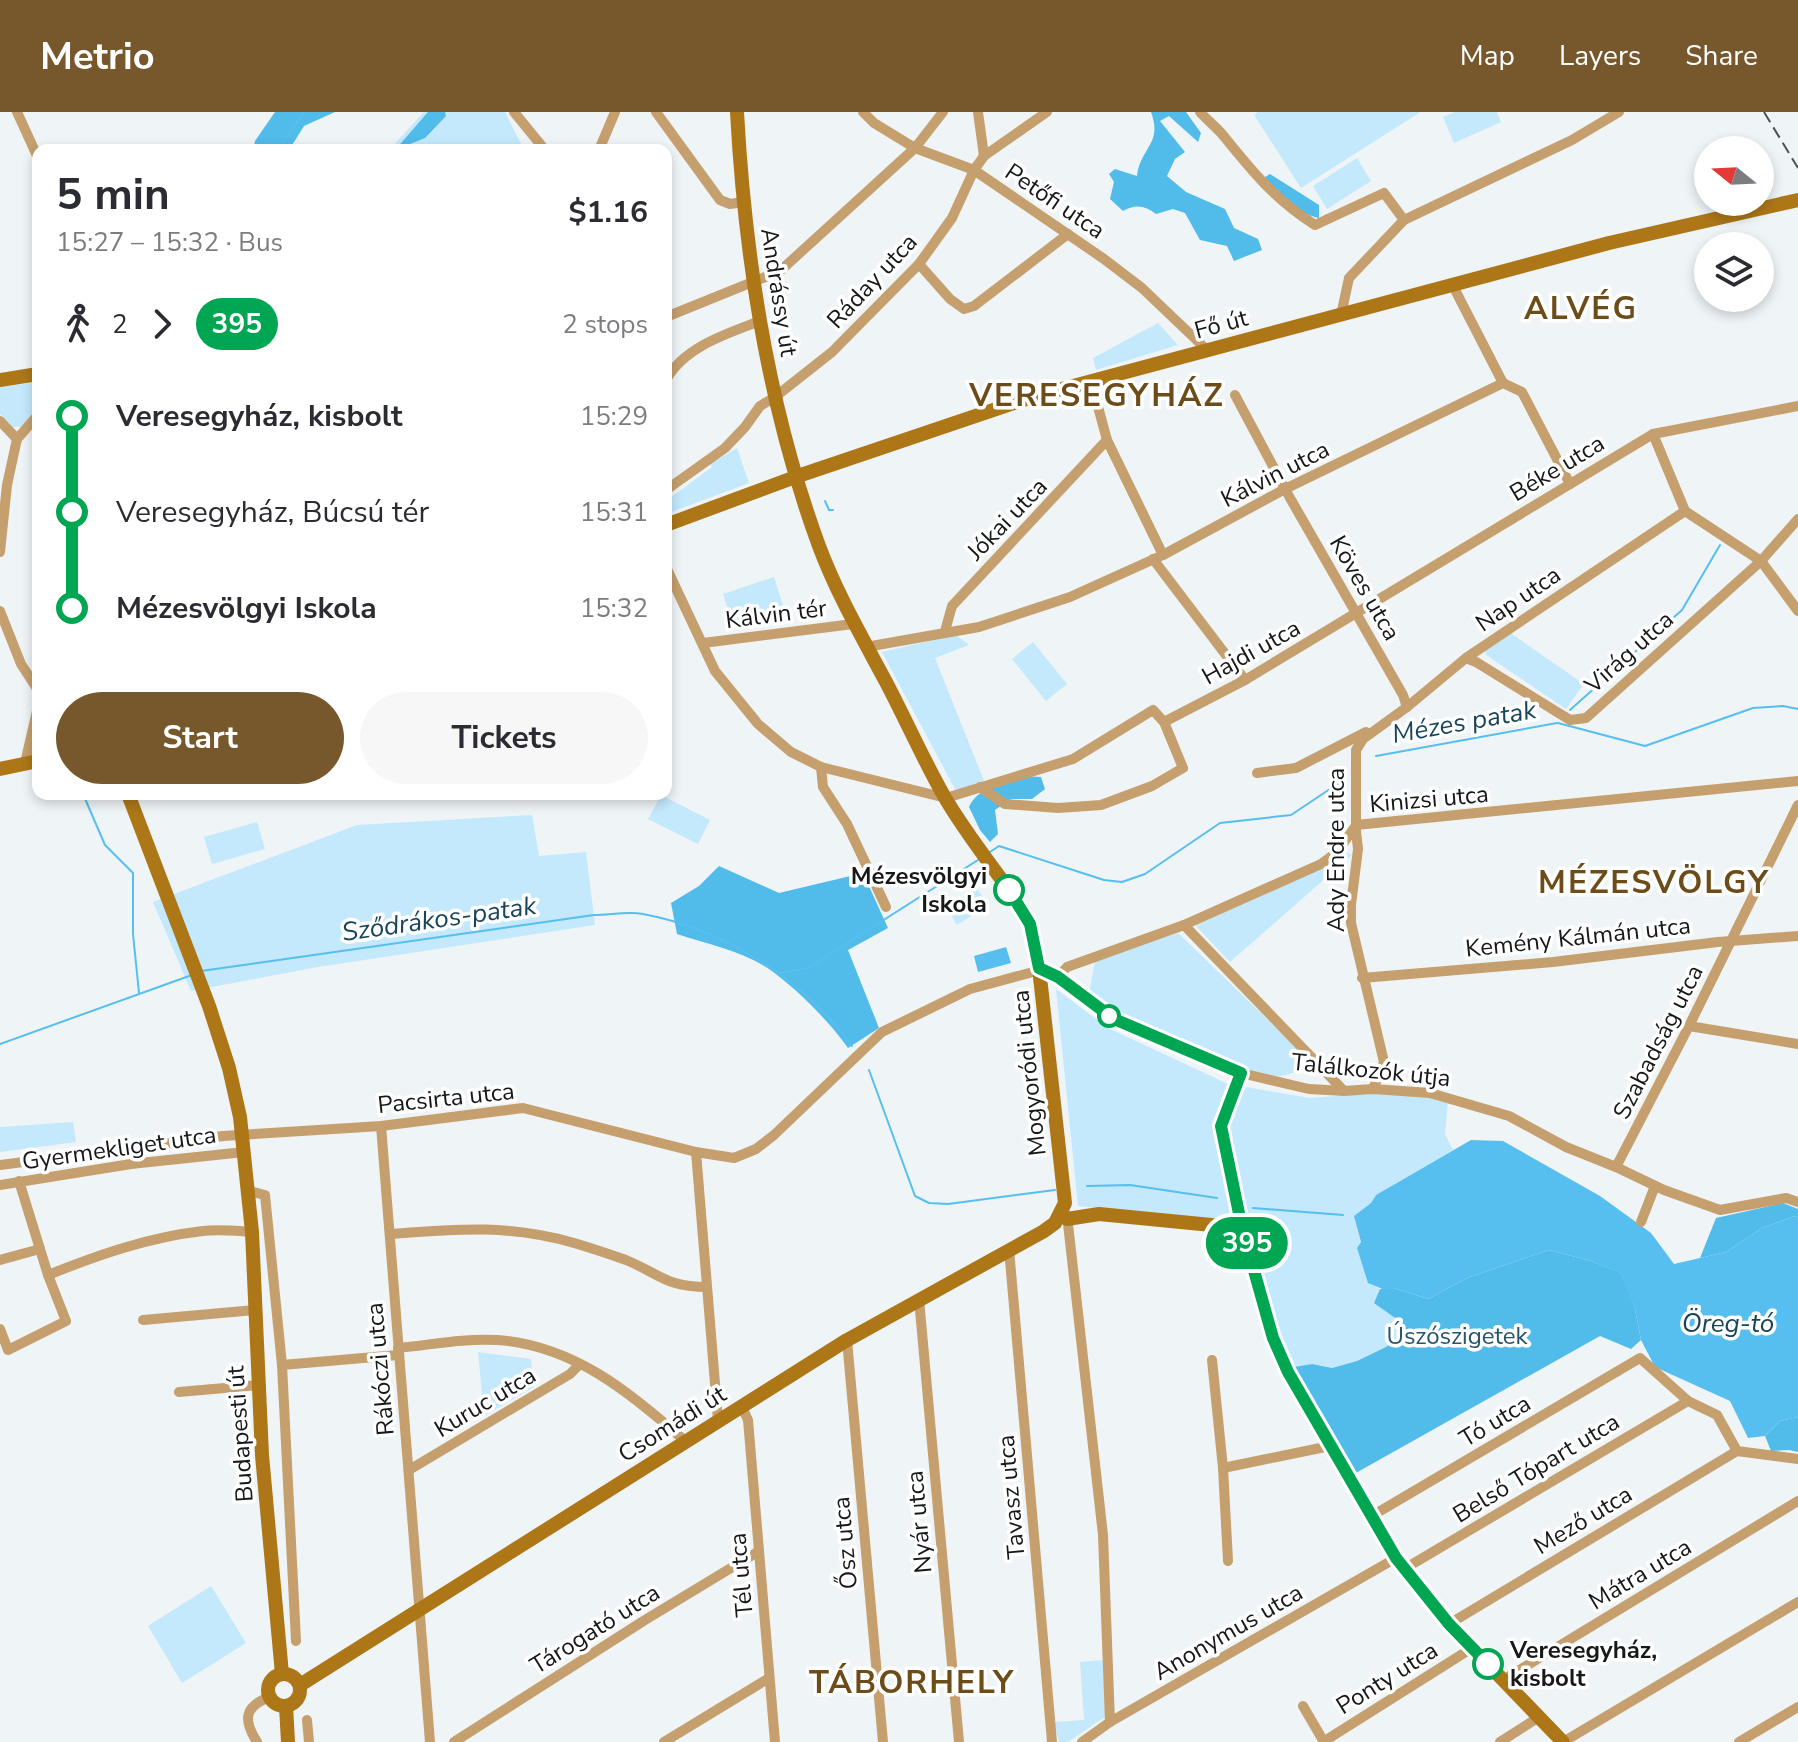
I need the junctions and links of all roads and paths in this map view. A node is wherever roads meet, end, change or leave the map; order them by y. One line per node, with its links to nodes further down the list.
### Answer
1 (17, 112): 14 (street)
2 (514, 112): 12 (street)
3 (615, 112): 13 (street)
4 (656, 112): 18 (street)
5 (737, 112): 18 (main road, Andrássy út)
6 (863, 112): 15 (street, Petőfi utca)
7 (943, 112): 15 (street)
8 (978, 112): 16 (street)
9 (1047, 112): 16 (street, Ráday utca)
10 (1200, 112): 20 (street)
11 (1619, 112): 20 (street)
12 (540, 144)
13 (602, 144)
14 (32, 145)
15 (915, 148): 17 (street, Petőfi utca); 23 (street)
16 (984, 156): 17 (street, Ráday utca)
17 (974, 170): 21 (street, Petőfi utca); 22 (street, Ráday utca)
18 (743, 202): 23 (main road, Andrássy út)
19 (1796, 205): 24 (main road, Fő út)
20 (1404, 220): 26 (street)
21 (1068, 234): 22 (street); 28 (street, Petőfi utca)
22 (919, 264): 35 (street, Ráday utca)
23 (753, 280): 25 (street); 27 (main road, Andrássy út)
24 (1452, 284): 26 (main road, Fő út); 33 (street)
25 (672, 314)
26 (1341, 315): 28 (main road, Fő út)
27 (760, 321): 29 (street); 35 (main road, Andrássy út)
28 (1208, 351): 32 (main road, Fő út)
29 (672, 368)
30 (32, 375): 31 (main road)
31 (0, 380)
32 (1091, 381): 41 (street); 42 (main road, Fő út)
33 (1503, 383): 43 (street); 45 (street, Kálvin utca)
34 (1235, 395): 45 (street, Köves utca)
35 (775, 397): 42 (main road, Andrássy út); 44 (street, Ráday utca)
36 (1798, 406): 39 (street, Béke utca)
37 (0, 421): 40 (street)
38 (32, 422): 40 (street)
39 (1653, 434): 43 (street, Béke utca); 46 (street)
40 (17, 439): 49 (street)
41 (1107, 440): 50 (street); 57 (street, Jókai utca)
42 (798, 476): 48 (main road, Fő út); 56 (main road, Mogyoródi utca)
43 (1570, 484): 55 (street, Béke utca)
44 (672, 486)
45 (1285, 489): 50 (street, Kálvin utca); 55 (street, Köves utca)
46 (1685, 511): 51 (street); 60 (street, Nap utca)
47 (1798, 519): 51 (street, Virág utca)
48 (672, 523)
49 (0, 552)
50 (1158, 557): 57 (street, Kálvin utca); 61 (street)
51 (1761, 561): 53 (street); 60 (street, Virág utca)
52 (672, 579): 58 (street)
53 (1798, 611)
54 (0, 612): 62 (street)
55 (1357, 614): 61 (street, Hajdi utca); 63 (street, Köves utca)
56 (853, 624): 58 (street, Kálvin tér); 59 (main road, Mogyoródi utca)
57 (945, 631): 59 (street)
58 (703, 643): 68 (street)
59 (866, 647): 73 (main road, Mogyoródi utca)
60 (1466, 658): 63 (street, Nap utca)
61 (1245, 680): 64 (street, Hajdi utca)
62 (32, 681)
63 (1407, 707): 65 (street, Nap utca)
64 (1164, 722): 72 (street, Hajdi utca); 72 (street)
65 (1379, 726): 66 (street, Nap utca); 70 (street, Nap utca)
66 (1356, 750): 76 (street, Ady Endre utca)
67 (32, 762): 69 (main road)
68 (821, 767): 73 (street); 77 (street)
69 (0, 769)
70 (1257, 773)
71 (1798, 781): 76 (street, Kinizsi utca)
72 (980, 787): 73 (street, Hajdi utca)
73 (946, 798): 81 (main road, Mogyoródi utca)
74 (130, 800): 90 (main road, Budapesti út)
75 (1798, 805): 80 (street, Szabadság utca)
76 (1356, 825): 78 (street, Kinizsi utca); 83 (street, Ady Endre utca)
77 (886, 907)
78 (1184, 925): 82 (street, Kinizsi utca); 88 (street)
79 (1798, 936): 80 (street, Kemény Kálmán utca)
80 (1732, 942): 83 (street, Kemény Kálmán utca); 84 (street, Szabadság utca)
81 (1042, 968): 82 (main road, Találkozók útja); 92 (street, Pacsirta utca); 100 (main road, Mogyoródi utca)
82 (1058, 977): 86 (main road, Találkozók útja)
83 (1362, 978): 87 (street, Ady Endre utca)
84 (1689, 1026): 85 (street); 94 (street, Szabadság utca)
85 (1798, 1044)
86 (1241, 1073): 88 (street, Találkozók útja); 102 (main road)
87 (1373, 1089): 88 (street, Találkozók útja); 94 (street, Találkozók útja)
88 (1344, 1091)
89 (381, 1126): 90 (street, Pacsirta utca); 92 (street, Pacsirta utca); 104 (street, Rákóczi utca)
90 (243, 1135): 91 (main road, Budapesti út); 93 (street, Gyermekliget utca)
91 (244, 1152): 95 (street, Gyermekliget utca); 98 (main road, Budapesti út)
92 (696, 1152): 109 (street)
93 (0, 1165)
94 (1616, 1167): 97 (street, Találkozók útja)
95 (19, 1181): 96 (street, Gyermekliget utca); 105 (street)
96 (0, 1185)
97 (1655, 1186): 99 (street, Találkozók útja); 101 (street)
98 (249, 1191): 103 (main road, Budapesti út); 118 (street, Budapesti út)
99 (1798, 1202)
100 (1062, 1215): 102 (main road); 106 (main road, Csomádi út); 150 (street, Mogyoródi utca)
101 (1641, 1222)
102 (1242, 1228): 125 (main road)
103 (252, 1232): 108 (street); 111 (main road, Budapesti út)
104 (391, 1234): 109 (street); 115 (street, Rákóczi utca)
105 (40, 1249): 107 (street); 108 (street)
106 (1009, 1249): 110 (main road, Csomádi út); 160 (street, Tavasz utca)
107 (0, 1260)
108 (48, 1275): 113 (street)
109 (707, 1287): 123 (street)
110 (919, 1299): 114 (main road, Csomádi út); 159 (street, Nyár utca)
111 (255, 1310): 112 (street); 119 (main road, Budapesti út)
112 (143, 1320)
113 (0, 1329)
114 (847, 1340): 122 (main road, Csomádi út); 158 (street, Ősz utca)
115 (398, 1351): 117 (street); 118 (street); 129 (street, Rákóczi utca)
116 (1212, 1360): 128 (street)
117 (580, 1364): 124 (street); 129 (street, Kuruc utca)
118 (282, 1365): 138 (street, Budapesti út)
119 (258, 1385): 120 (street); 140 (main road, Budapesti út)
120 (179, 1392)
121 (1688, 1401): 126 (street); 131 (street, Tó utca); 134 (street, Belső Tópart utca)
122 (742, 1407): 123 (main road, Csomádi út); 132 (street, Tél utca)
123 (718, 1420): 124 (main road, Csomádi út)
124 (685, 1441): 136 (main road, Csomádi út)
125 (1330, 1446): 128 (street); 131 (main road)
126 (1737, 1451): 127 (street); 137 (street, Mező utca)
127 (1798, 1459)
128 (1223, 1468): 133 (street)
129 (409, 1470): 136 (street, Rákóczi utca)
130 (1798, 1501): 142 (street, Mátra utca)
131 (1370, 1517): 134 (main road)
132 (759, 1551): 141 (street, Tél utca); 155 (street, Tárogató utca)
133 (1228, 1561)
134 (1400, 1564): 137 (main road); 150 (street, Anonymus utca)
135 (1798, 1602): 164 (street)
136 (418, 1609): 143 (main road, Csomádi út); 154 (street, Rákóczi utca)
137 (1449, 1624): 139 (main road)
138 (296, 1641)
139 (1472, 1648): 142 (main road); 162 (street, Ponty utca)
140 (282, 1674): 143 (main road); 144 (main road)
141 (769, 1678): 156 (street); 157 (street, Tél utca)
142 (1503, 1680): 148 (main road)
143 (300, 1685): 145 (main road)
144 (270, 1697): 145 (main road); 151 (street)
145 (286, 1706): 152 (main road)
146 (1303, 1706): 162 (street)
147 (1798, 1707): 165 (street)
148 (1539, 1717): 163 (street); 164 (main road)
149 (307, 1720): 153 (street)
150 (1110, 1722): 161 (street, Anonymus utca)
151 (257, 1742)
152 (288, 1742)
153 (309, 1742)
154 (430, 1742)
155 (454, 1742)
156 (664, 1742)
157 (775, 1742)
158 (883, 1742)
159 (959, 1742)
160 (1052, 1742)
161 (1082, 1742)
162 (1323, 1742)
163 (1500, 1742)
164 (1563, 1742)
165 (1739, 1742)

